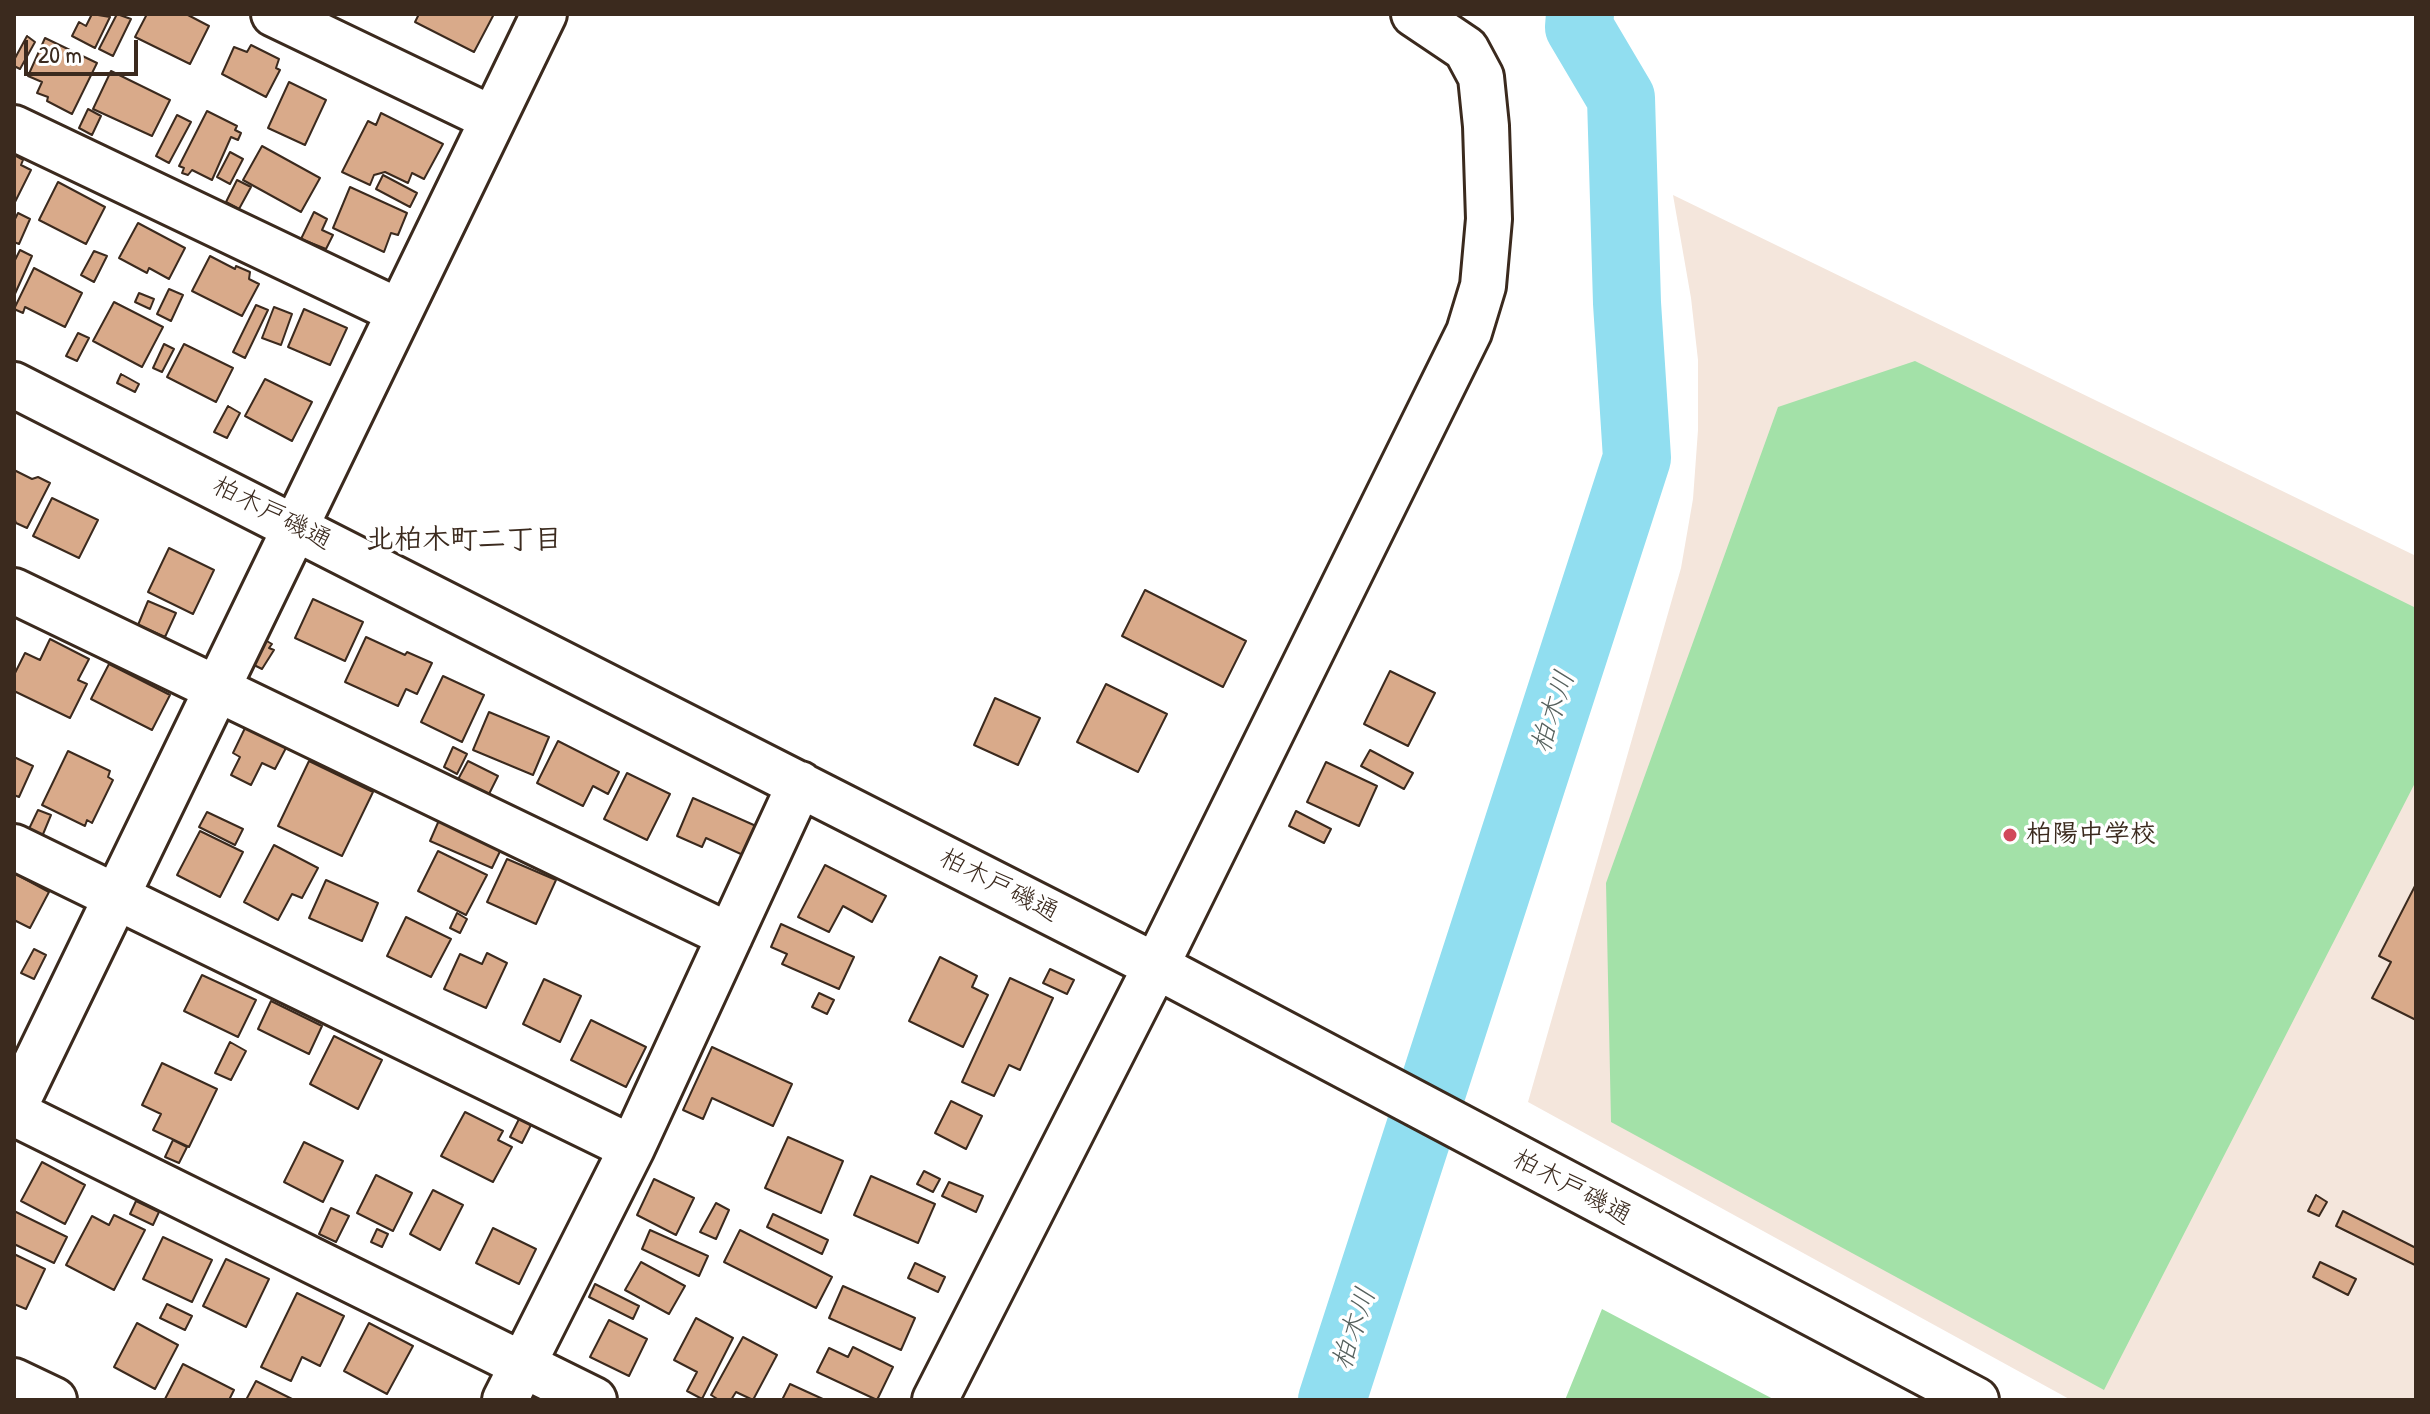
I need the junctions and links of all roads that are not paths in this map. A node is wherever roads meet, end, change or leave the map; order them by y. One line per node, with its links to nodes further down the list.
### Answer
1 (274, 14): 4 (street)
2 (544, 14): 4 (street)
3 (1414, 14): 15 (street)
4 (493, 119): 6 (street)
5 (14, 128): 6 (street)
6 (398, 311): 8 (street)
7 (14, 385): 8 (street, 柏木戸磯通)
8 (294, 525): 10 (street); 11 (street, 柏木戸磯通)
9 (14, 591): 10 (street)
10 (219, 690): 13 (street); 14 (street)
11 (800, 784): 14 (street); 15 (street, 柏木戸磯通)
12 (14, 847): 13 (street)
13 (116, 898): 16 (street); 17 (street)
14 (730, 936): 17 (street)
15 (1156, 966): 22 (street); 23 (street, 柏木戸磯通)
16 (14, 1110): 19 (street)
17 (632, 1148): 19 (street)
18 (14, 1381): 20 (street)
19 (513, 1383): 21 (street)
20 (54, 1400)
21 (594, 1400)
22 (935, 1400)
23 (1976, 1400)

